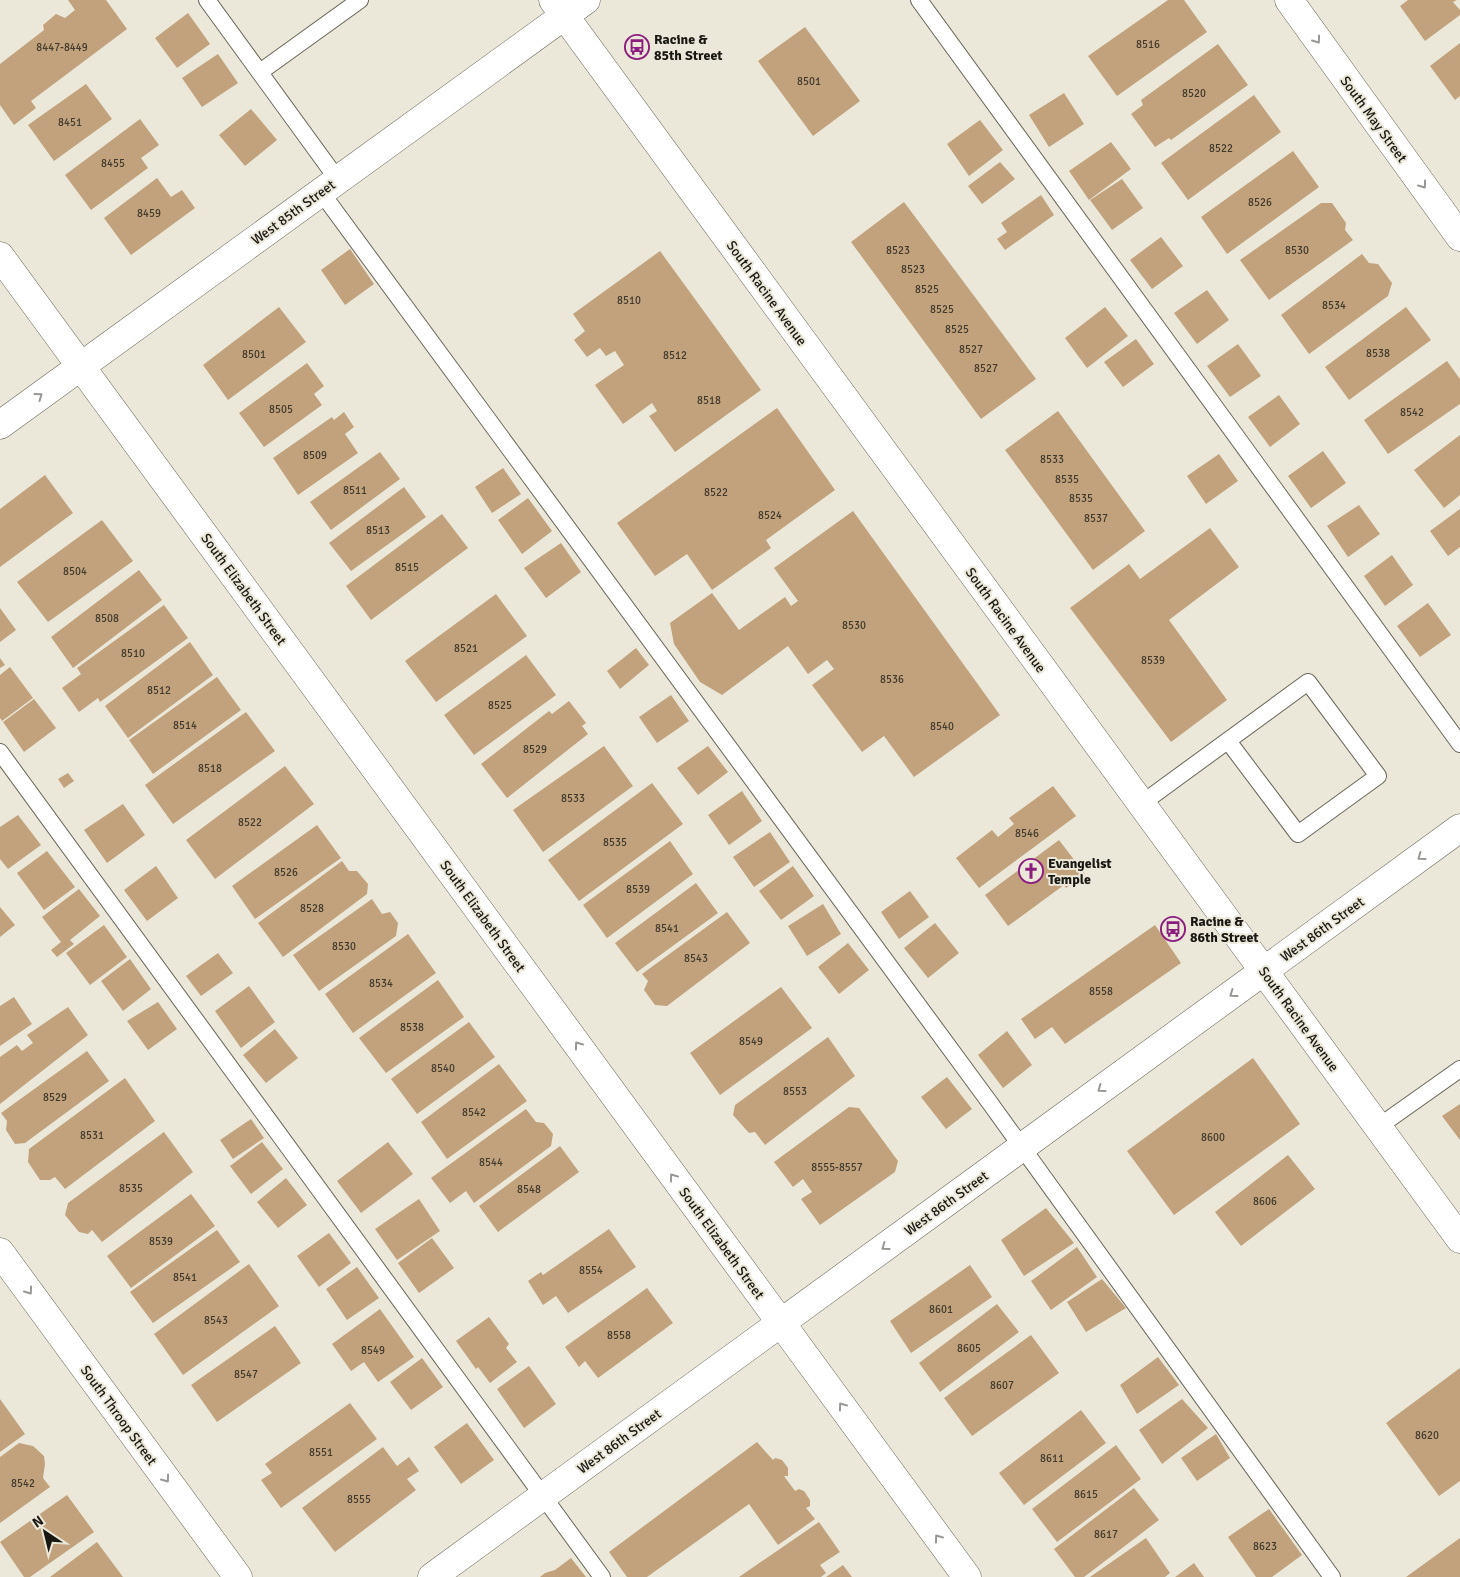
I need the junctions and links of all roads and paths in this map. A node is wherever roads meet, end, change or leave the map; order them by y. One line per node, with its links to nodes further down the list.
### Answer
1 (207, 0): 7 (lane)
2 (360, 0): 7 (lane)
3 (586, 0): 6 (street, West 85th Street)
4 (919, 0): 14 (lane)
5 (1289, 0): 9 (street, South May Street, one-way to 9)
6 (558, 8): 8 (street, West 85th Street); 16 (street, South Racine Avenue)
7 (260, 72): 8 (lane)
8 (330, 186): 11 (street, West 85th Street); 21 (lane)
9 (1460, 237)
10 (0, 256): 11 (street, South Elizabeth Street)
11 (80, 366): 12 (street, West 85th Street, one-way to 11); 24 (street, South Elizabeth Street, one-way to 11)
12 (0, 425)
13 (1228, 741): 13 (lane); 16 (lane)
14 (1460, 744)
15 (0, 752): 25 (lane)
16 (1141, 804): 18 (street, South Racine Avenue)
17 (1460, 828): 18 (street, West 86th Street, one-way to 18)
18 (1263, 971): 20 (street, South Racine Avenue); 21 (street, West 86th Street, one-way to 21)
19 (1460, 1069): 20 (lane)
20 (1378, 1127): 22 (street, South Racine Avenue)
21 (1022, 1147): 24 (street, West 86th Street, one-way to 24); 30 (lane)
22 (1460, 1239)
23 (0, 1252): 26 (street, South Throop Street, one-way to 26)
24 (781, 1323): 25 (street, West 86th Street); 29 (street, South Elizabeth Street, one-way to 24)
25 (542, 1497): 27 (street, West 86th Street); 28 (lane)
26 (238, 1577)
27 (432, 1577)
28 (602, 1577)
29 (967, 1577)
30 (1332, 1577)

